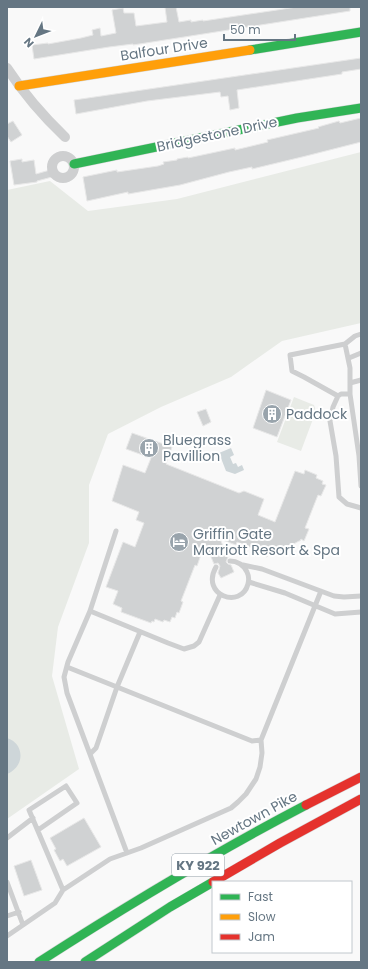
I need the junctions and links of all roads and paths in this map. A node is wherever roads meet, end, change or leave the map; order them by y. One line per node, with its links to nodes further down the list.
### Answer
1 (361, 32): 3 (main road, Balfour Drive)
2 (7, 68): 3 (street)
3 (19, 86): 5 (street)
4 (361, 108): 6 (main road, Bridgestone Drive)
5 (65, 137)
6 (74, 164)
7 (361, 334): 8 (lane)
8 (346, 344): 10 (lane); 14 (lane)
9 (361, 353): 10 (lane)
10 (349, 358): 12 (lane)
11 (361, 380): 12 (lane)
12 (350, 383): 13 (lane)
13 (350, 394): 14 (lane); 15 (lane)
14 (338, 396): 17 (lane)
15 (360, 455): 16 (lane)
16 (361, 486)
17 (361, 508)
18 (116, 531): 27 (lane)
19 (230, 561): 20 (lane)
20 (243, 565): 22 (lane); 23 (lane)
21 (216, 567): 24 (lane)
22 (249, 582): 24 (lane); 26 (lane)
23 (321, 591): 25 (lane); 26 (lane)
24 (220, 595): 29 (lane)
25 (361, 596)
26 (314, 605): 28 (lane); 32 (lane)
27 (90, 611): 29 (lane); 30 (lane)
28 (361, 612)
29 (140, 632): 31 (lane)
30 (67, 667): 31 (lane); 33 (lane)
31 (117, 687): 32 (lane); 33 (lane)
32 (261, 740): 39 (lane)
33 (90, 754): 39 (lane)
34 (361, 777): 48 (main road, Newtown Pike / KY 922)
35 (361, 799): 40 (main road, KY 922)
36 (33, 818): 37 (lane); 37 (lane); 38 (lane)
37 (38, 830): 43 (lane)
38 (7, 838)
39 (127, 853): 43 (lane)
40 (215, 881)
41 (7, 882): 44 (lane)
42 (212, 883): 49 (main road, KY 922)
43 (63, 890): 46 (lane)
44 (19, 912): 45 (lane); 46 (lane)
45 (7, 916)
46 (23, 925): 47 (lane)
47 (7, 936)
48 (40, 962)
49 (85, 962)

